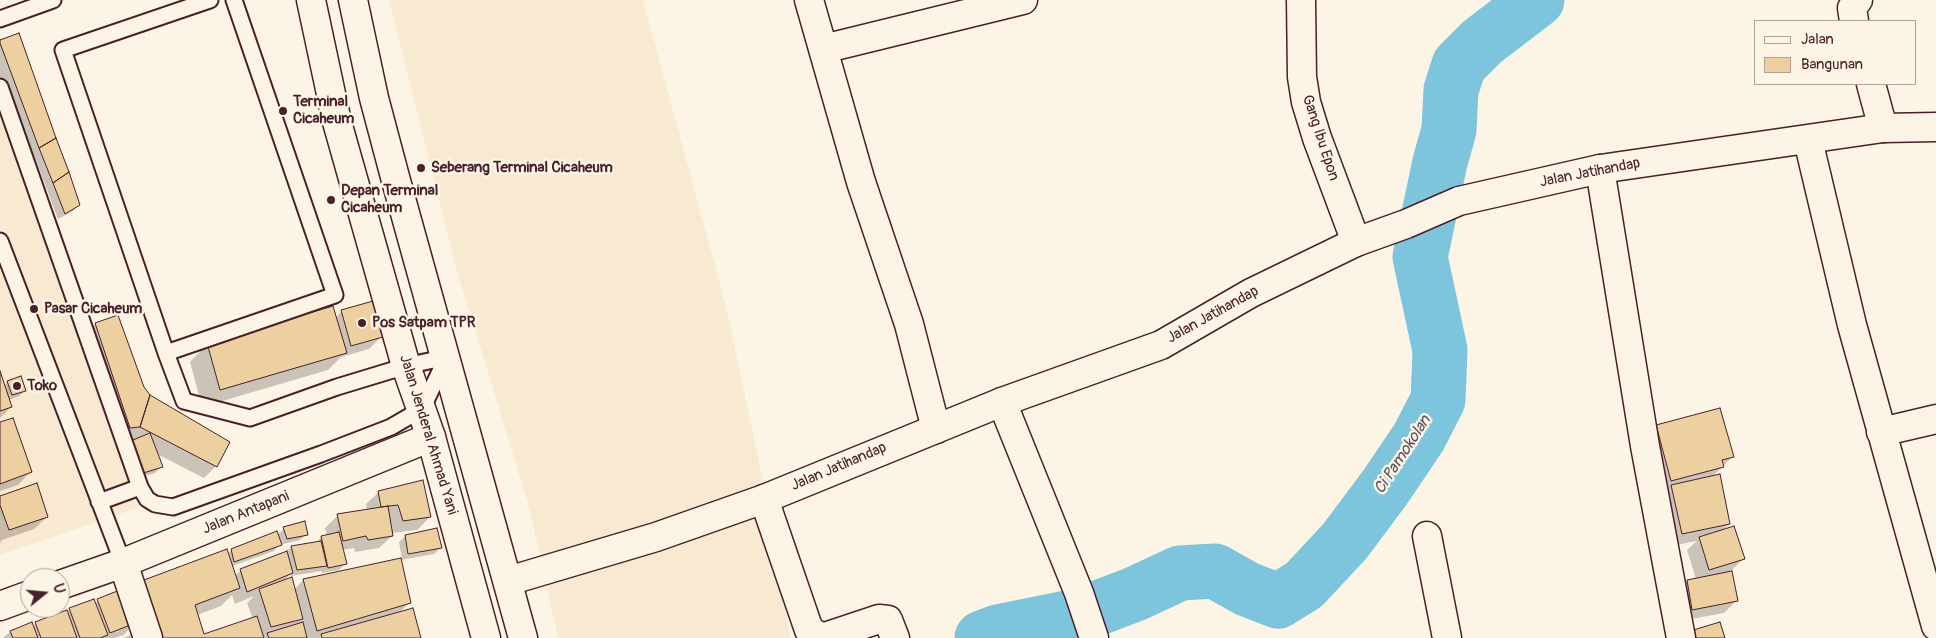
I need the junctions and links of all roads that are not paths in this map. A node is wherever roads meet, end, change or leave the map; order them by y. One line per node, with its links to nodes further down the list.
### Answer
1 (53, 0): 10 (lane)
2 (210, 0): 21 (lane)
3 (234, 0): 21 (lane)
4 (311, 0): 23 (main road, Jalan Jenderal Ahmad Yani)
5 (353, 0): 22 (main road)
6 (809, 0): 12 (main road)
7 (1023, 0): 12 (main road)
8 (1301, 0): 20 (main road, Gang Ibu Epon)
9 (1858, 0): 11 (main road)
10 (0, 19)
11 (1854, 20)
12 (823, 49): 27 (main road)
13 (1871, 85): 16 (main road)
14 (0, 87): 30 (lane)
15 (1936, 127): 16 (main road, Jalan Jatihandap)
16 (1883, 128): 17 (main road, Jalan Jatihandap)
17 (1808, 140): 18 (main road, Jalan Jatihandap); 28 (main road)
18 (1600, 169): 20 (main road, Jalan Jatihandap); 41 (main road)
19 (0, 241): 32 (lane)
20 (1356, 242): 24 (main road, Jalan Jatihandap)
21 (166, 353): 23 (lane)
22 (447, 357): 23 (lane); 25 (lane); 35 (main road)
23 (406, 366): 25 (main road, Jalan Jenderal Ahmad Yani)
24 (1002, 402): 27 (main road, Jalan Jatihandap); 40 (main road)
25 (422, 409): 29 (main road, Jalan Jenderal Ahmad Yani); 30 (lane)
26 (1936, 419): 28 (main road)
27 (936, 429): 31 (main road, Jalan Jatihandap)
28 (1881, 432): 39 (main road)
29 (431, 437): 34 (main road, Jalan Antapani); 43 (main road, Jalan Jenderal Ahmad Yani)
30 (140, 487): 32 (lane)
31 (764, 499): 35 (main road, Jalan Jatihandap); 45 (main road)
32 (99, 502): 34 (lane)
33 (1427, 536): 46 (main road)
34 (123, 563): 36 (main road, Jalan Antapani); 42 (main road)
35 (508, 581): 44 (main road)
36 (70, 582)
37 (20, 599): 38 (main road)
38 (0, 606)
39 (1936, 626)
40 (1093, 634)
41 (1674, 636)
42 (148, 638)
43 (486, 638)
44 (523, 638)
45 (895, 638)
46 (1447, 638)

